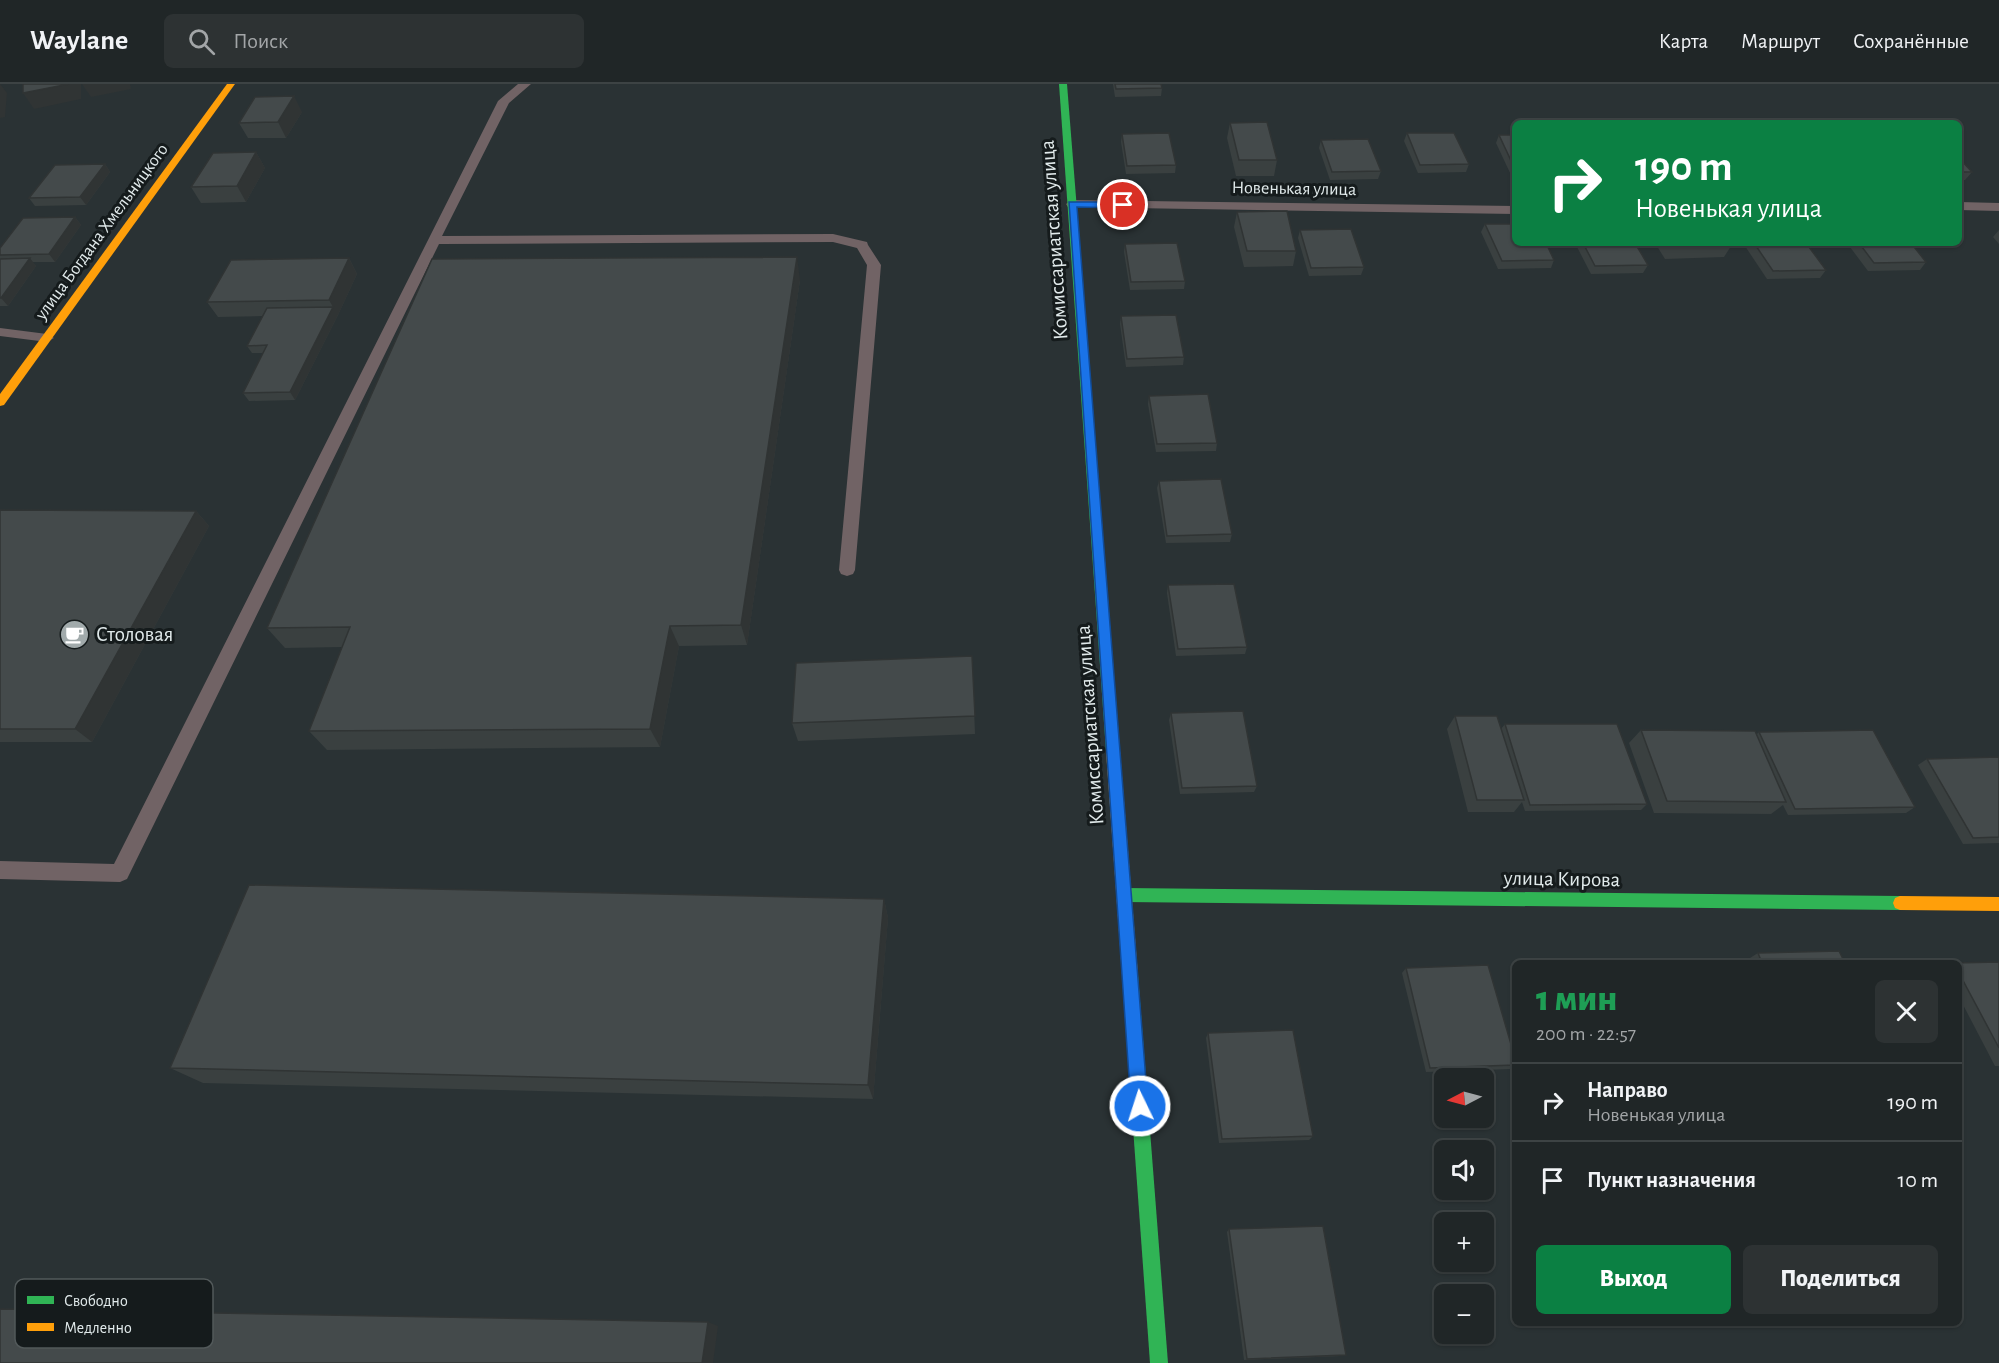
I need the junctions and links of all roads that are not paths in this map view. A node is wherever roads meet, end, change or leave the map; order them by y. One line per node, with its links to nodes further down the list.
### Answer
1 (231, 84): 10 (street, улица Богдана Хмельницкого)
2 (525, 84): 8 (lane)
3 (1063, 84): 4 (street, Комиссариатская улица)
4 (1072, 204): 7 (lane, Новенькая улица); 14 (street, Комиссариатская улица)
5 (1962, 206): 6 (lane)
6 (1999, 207)
7 (1512, 210)
8 (434, 240): 12 (lane); 13 (lane)
9 (0, 332): 10 (lane)
10 (47, 338): 11 (street, улица Богдана Хмельницкого)
11 (0, 402)
12 (847, 570)
13 (0, 870)
14 (1124, 895): 15 (street, улица Кирова); 16 (street, Комиссариатская улица)
15 (1999, 904)
16 (1159, 1363)

